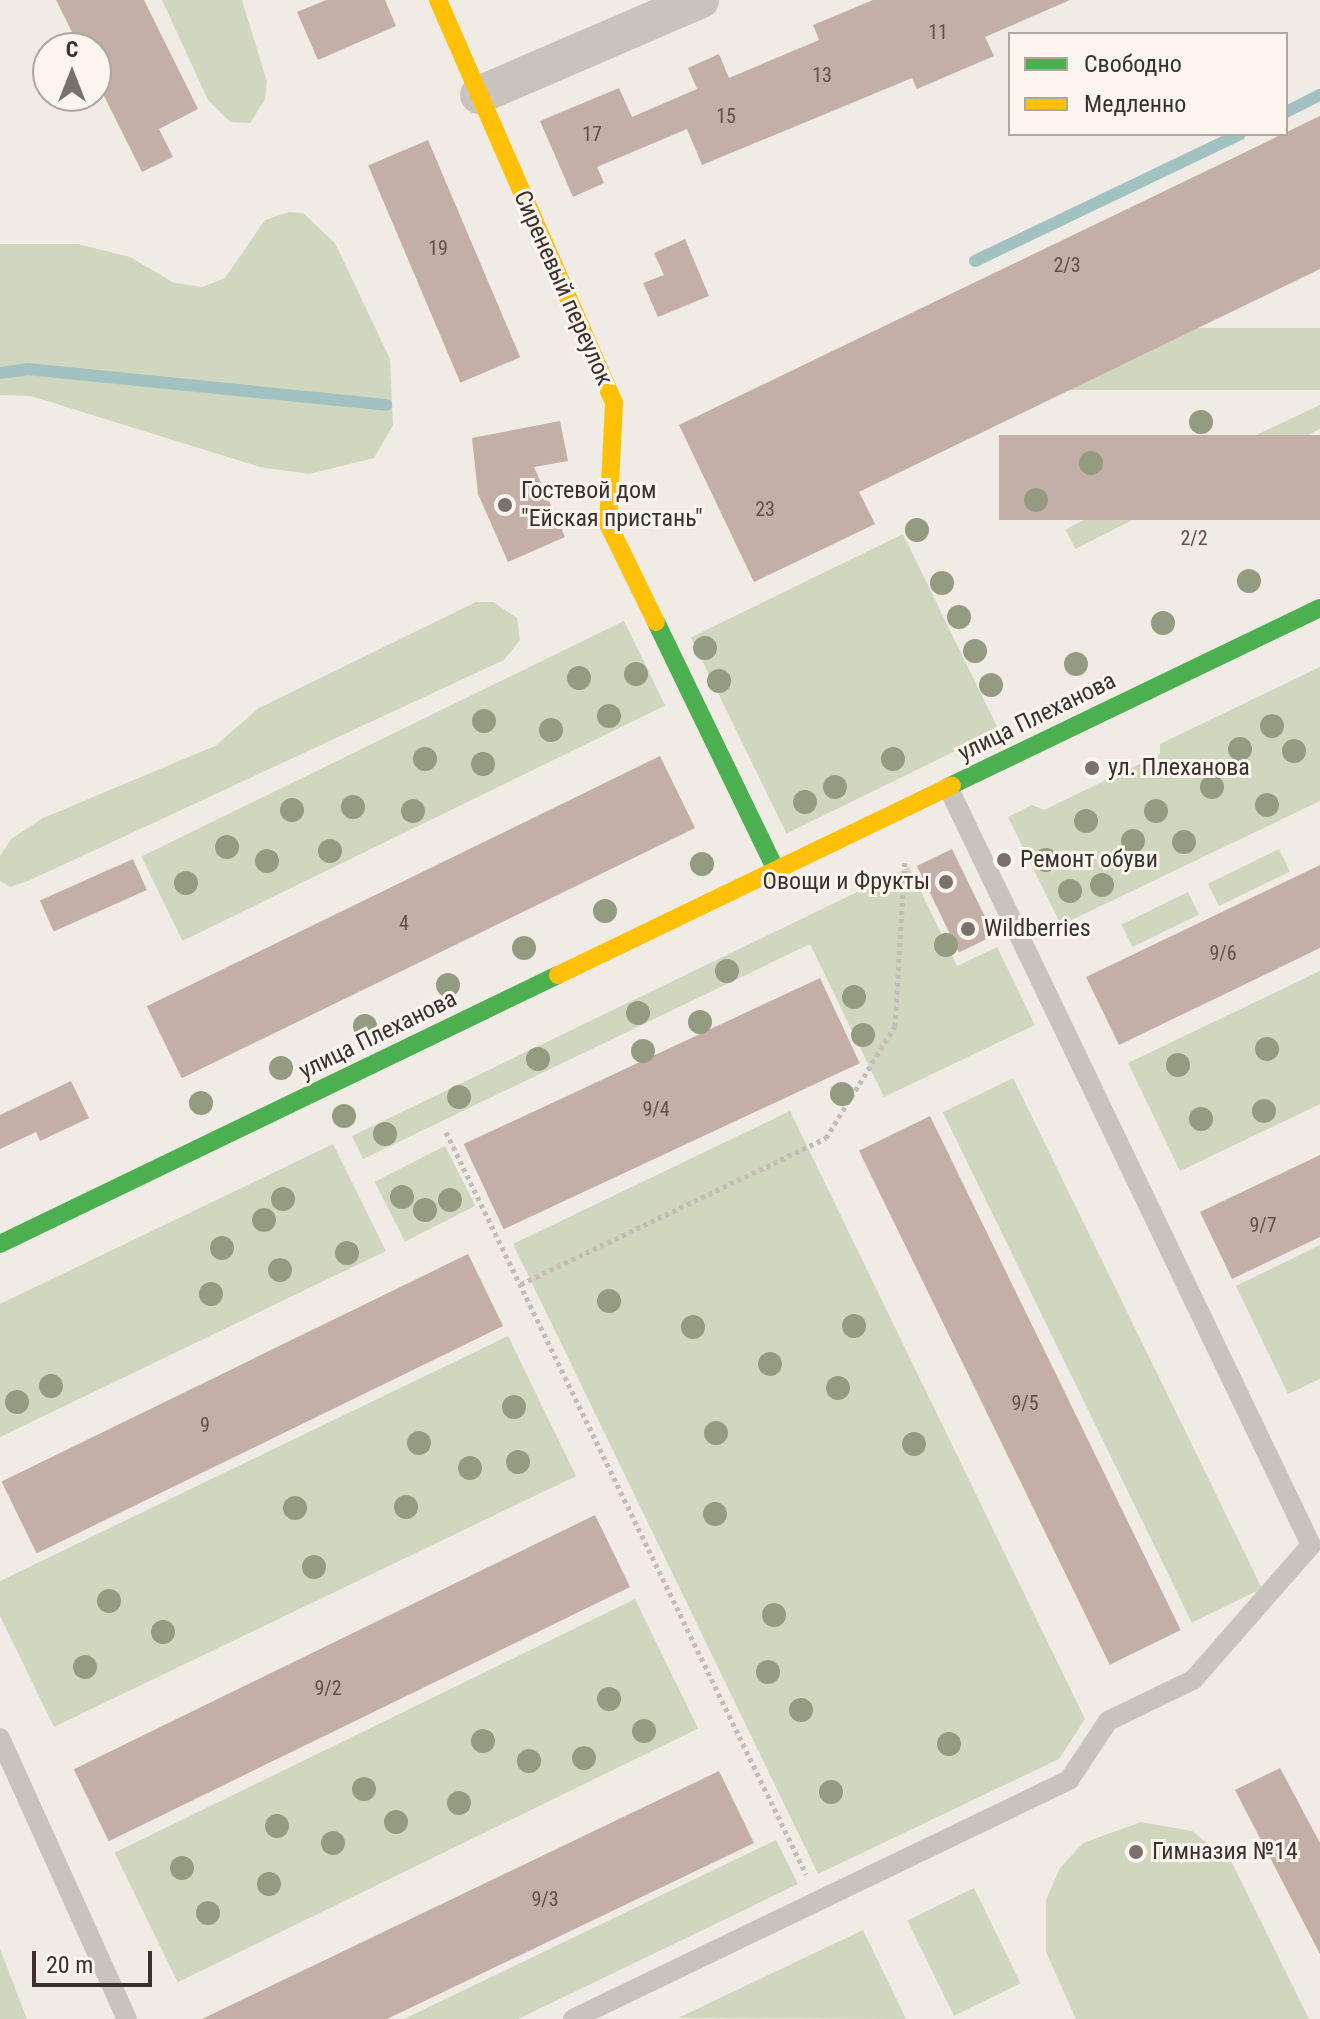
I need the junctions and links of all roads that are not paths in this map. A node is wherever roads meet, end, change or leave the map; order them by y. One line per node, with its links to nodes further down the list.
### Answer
1 (438, 0): 3 (street, Сиреневый переулок)
2 (700, 0): 3 (street)
3 (479, 95): 6 (street, Сиреневый переулок)
4 (1320, 608): 5 (street, улица Плеханова)
5 (948, 787): 6 (street, улица Плеханова); 10 (lane)
6 (776, 870): 7 (street, улица Плеханова)
7 (0, 1244)
8 (0, 1738): 9 (lane)
9 (127, 2019)
10 (573, 2019)

